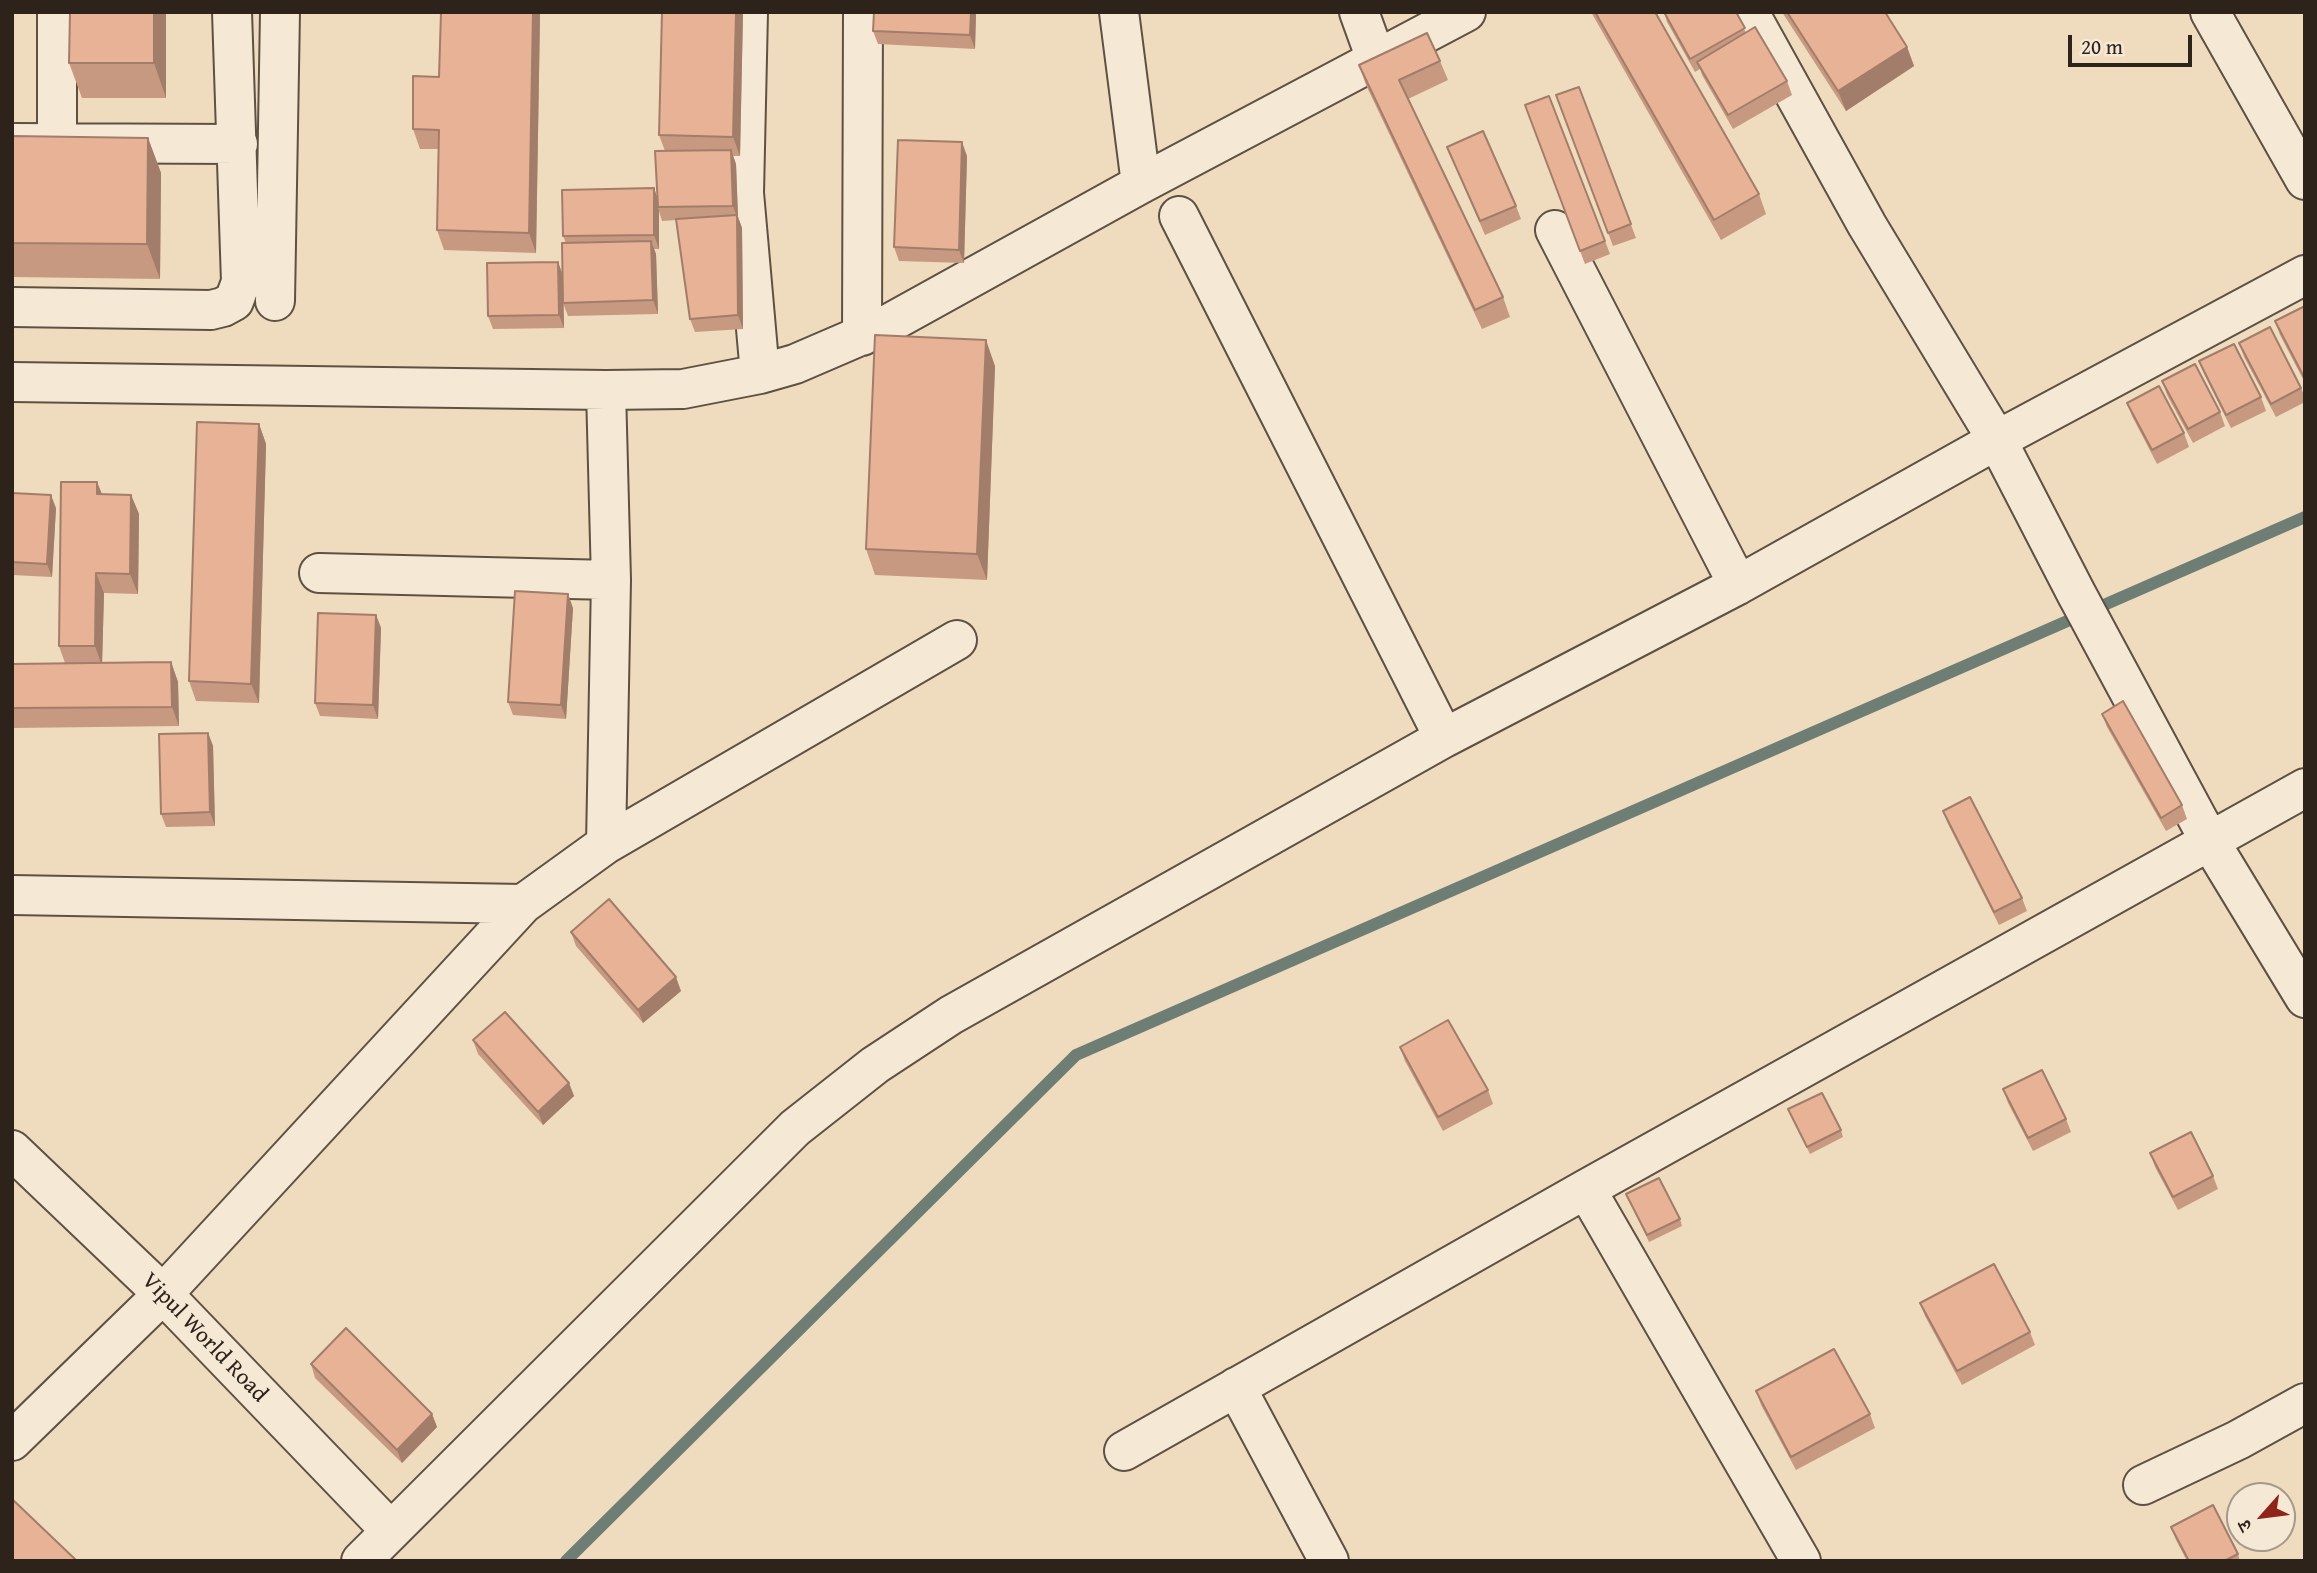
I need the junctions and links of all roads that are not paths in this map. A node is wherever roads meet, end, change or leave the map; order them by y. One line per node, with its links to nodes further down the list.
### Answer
1 (57, 12): 13 (street)
2 (232, 12): 14 (street)
3 (280, 12): 20 (street)
4 (748, 12): 23 (street)
5 (863, 12): 22 (street)
6 (1119, 12): 16 (street)
7 (1359, 12): 11 (street)
8 (1466, 12): 11 (street)
9 (1749, 12): 26 (street)
10 (2210, 12): 15 (street)
11 (1376, 60): 16 (street)
12 (12, 143): 13 (street)
13 (57, 144): 14 (street)
14 (238, 144): 21 (street)
15 (2305, 180)
16 (1141, 184): 22 (street)
17 (1179, 216): 31 (street)
18 (1555, 230): 29 (street)
19 (2305, 275): 26 (street)
20 (275, 301)
21 (12, 307)
22 (863, 336): 23 (street)
23 (760, 374): 25 (street)
24 (12, 382): 25 (street)
25 (606, 390): 28 (street)
26 (1997, 440): 29 (street); 33 (street)
27 (319, 573): 28 (street)
28 (611, 580): 34 (street)
29 (1738, 585): 31 (street)
30 (957, 640): 34 (street)
31 (1444, 738): 46 (street)
32 (2305, 788): 33 (street)
33 (2209, 840): 37 (street); 39 (street)
34 (606, 844): 36 (street)
35 (12, 894): 36 (street)
36 (523, 904): 40 (street)
37 (2305, 999)
38 (12, 1150): 40 (street, Vipul World Road)
39 (1586, 1189): 41 (street); 49 (street)
40 (163, 1294): 43 (street); 46 (street, Vipul World Road)
41 (1236, 1387): 44 (street); 48 (street)
42 (2305, 1403): 45 (street)
43 (12, 1441)
44 (1124, 1451)
45 (2143, 1485)
46 (391, 1531): 47 (street)
47 (361, 1561)
48 (1329, 1561)
49 (1801, 1561)

